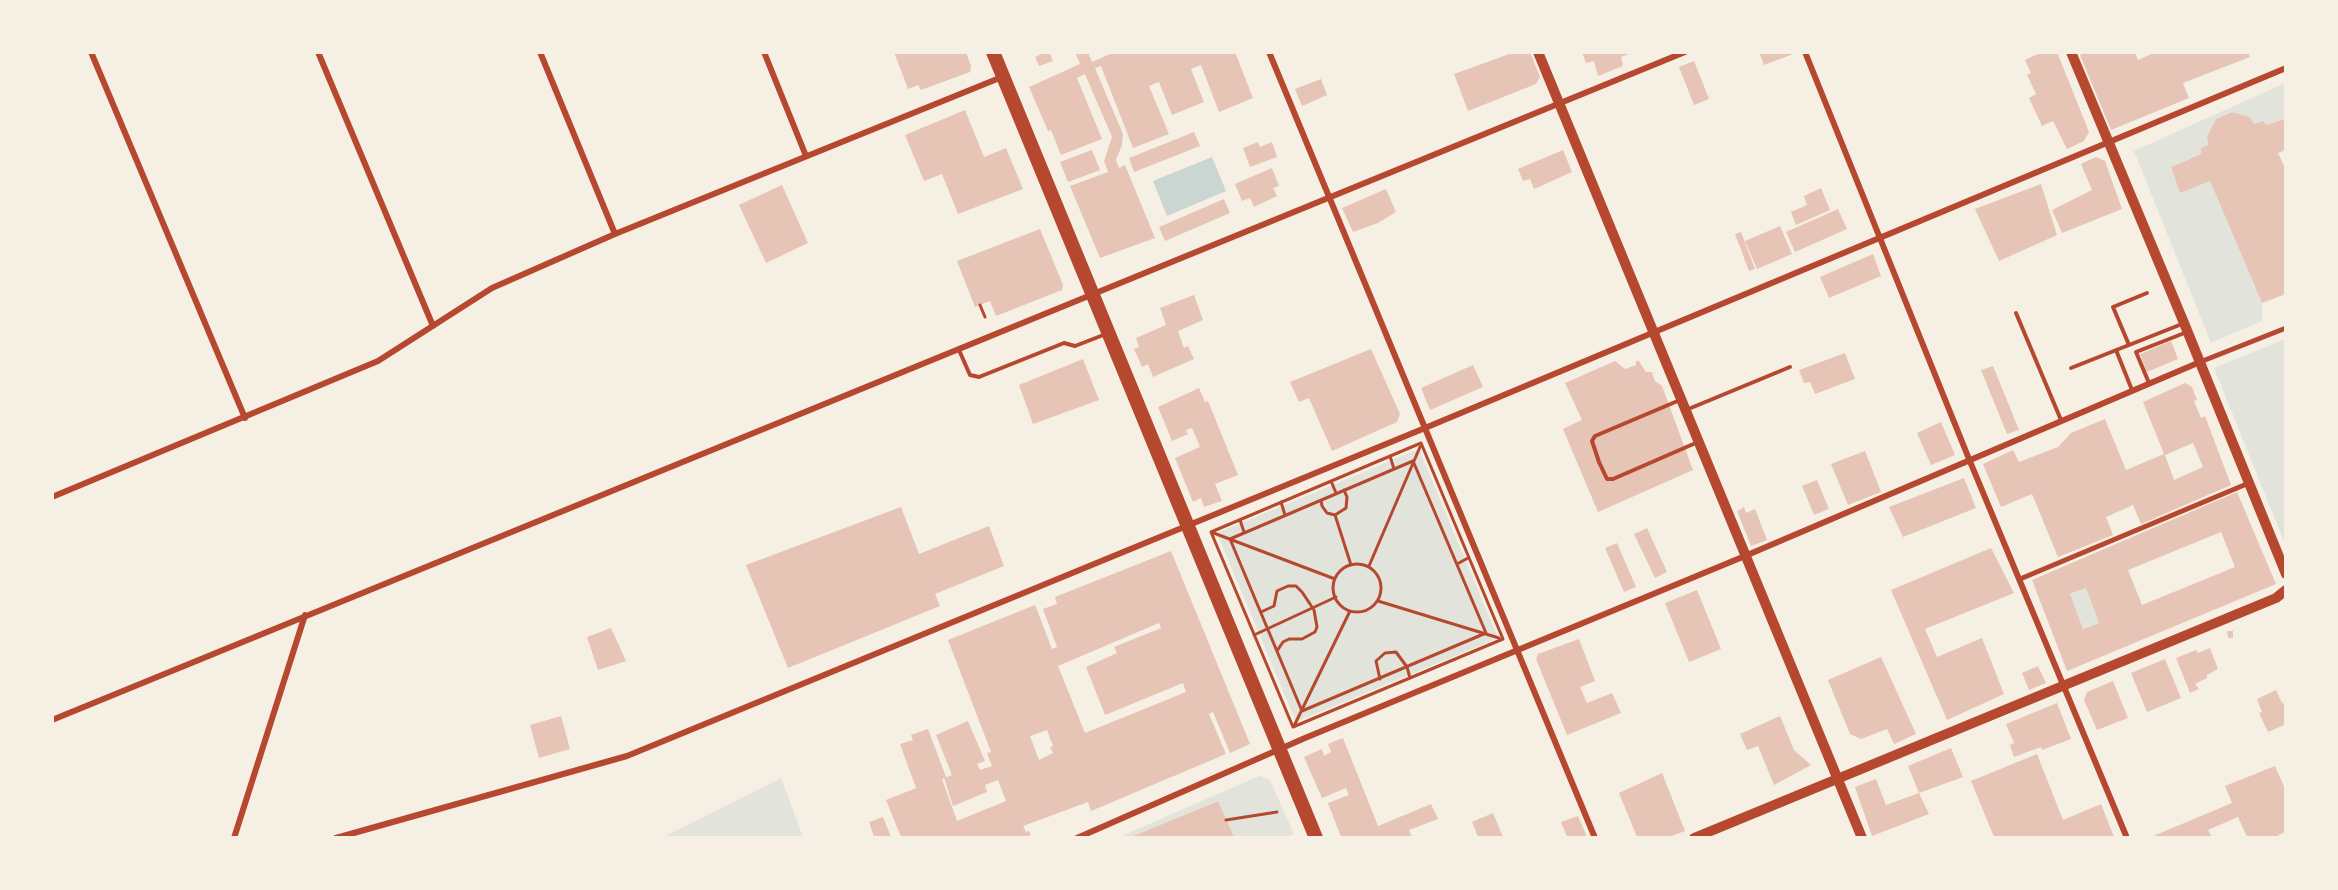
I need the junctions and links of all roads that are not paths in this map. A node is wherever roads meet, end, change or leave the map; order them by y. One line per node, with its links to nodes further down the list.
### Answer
1 (91, 52): 36 (street)
2 (318, 52): 22 (street)
3 (540, 52): 17 (street)
4 (764, 52): 15 (street)
5 (993, 52): 12 (main road)
6 (1269, 52): 16 (street)
7 (1538, 52): 13 (street)
8 (1685, 52): 13 (street)
9 (1805, 52): 18 (street)
10 (2071, 52): 14 (street)
11 (2286, 68): 14 (street)
12 (1003, 77): 15 (street); 20 (main road)
13 (1560, 104): 16 (street); 25 (street)
14 (2108, 142): 18 (street); 23 (street)
15 (806, 156): 17 (street)
16 (1330, 198): 20 (street); 38 (street)
17 (615, 234): 22 (street)
18 (1880, 236): 25 (street); 40 (street)
19 (2147, 293): 27 (lane)
20 (1092, 296): 26 (main road); 28 (street)
21 (2016, 313): 37 (lane)
22 (433, 326): 36 (street)
23 (2186, 327): 27 (lane); 30 (street); 33 (lane)
24 (2286, 328): 30 (street)
25 (1652, 332): 35 (street); 38 (street)
26 (1107, 333): 28 (lane); 43 (main road)
27 (2128, 345): 29 (lane)
28 (959, 350): 48 (street)
29 (2115, 351): 32 (lane); 34 (lane)
30 (2200, 362): 33 (street); 41 (street)
31 (1790, 367): 35 (lane)
32 (2071, 368)
33 (2149, 383): 34 (street)
34 (2132, 390): 37 (street)
35 (1683, 405): 39 (street); 39 (lane)
36 (245, 418): 42 (street)
37 (2061, 420): 40 (street)
38 (1425, 428): 43 (street); 49 (street)
39 (1699, 442): 44 (street)
40 (1969, 459): 44 (street); 46 (street)
41 (2249, 483): 45 (street); 46 (street)
42 (53, 495)
43 (1187, 526): 52 (main road); 55 (street)
44 (1745, 556): 49 (street); 53 (street)
45 (2286, 574)
46 (2020, 579): 50 (street)
47 (2286, 590): 50 (street)
48 (305, 615): 51 (street); 54 (street)
49 (1517, 649): 52 (street); 58 (street)
50 (2063, 684): 53 (street); 61 (street)
51 (52, 720)
52 (1280, 750): 56 (street); 57 (main road)
53 (1838, 778): 59 (street); 60 (street)
54 (234, 837)
55 (336, 837)
56 (1077, 837)
57 (1316, 837)
58 (1595, 837)
59 (1694, 837)
60 (1863, 837)
61 (2127, 837)

